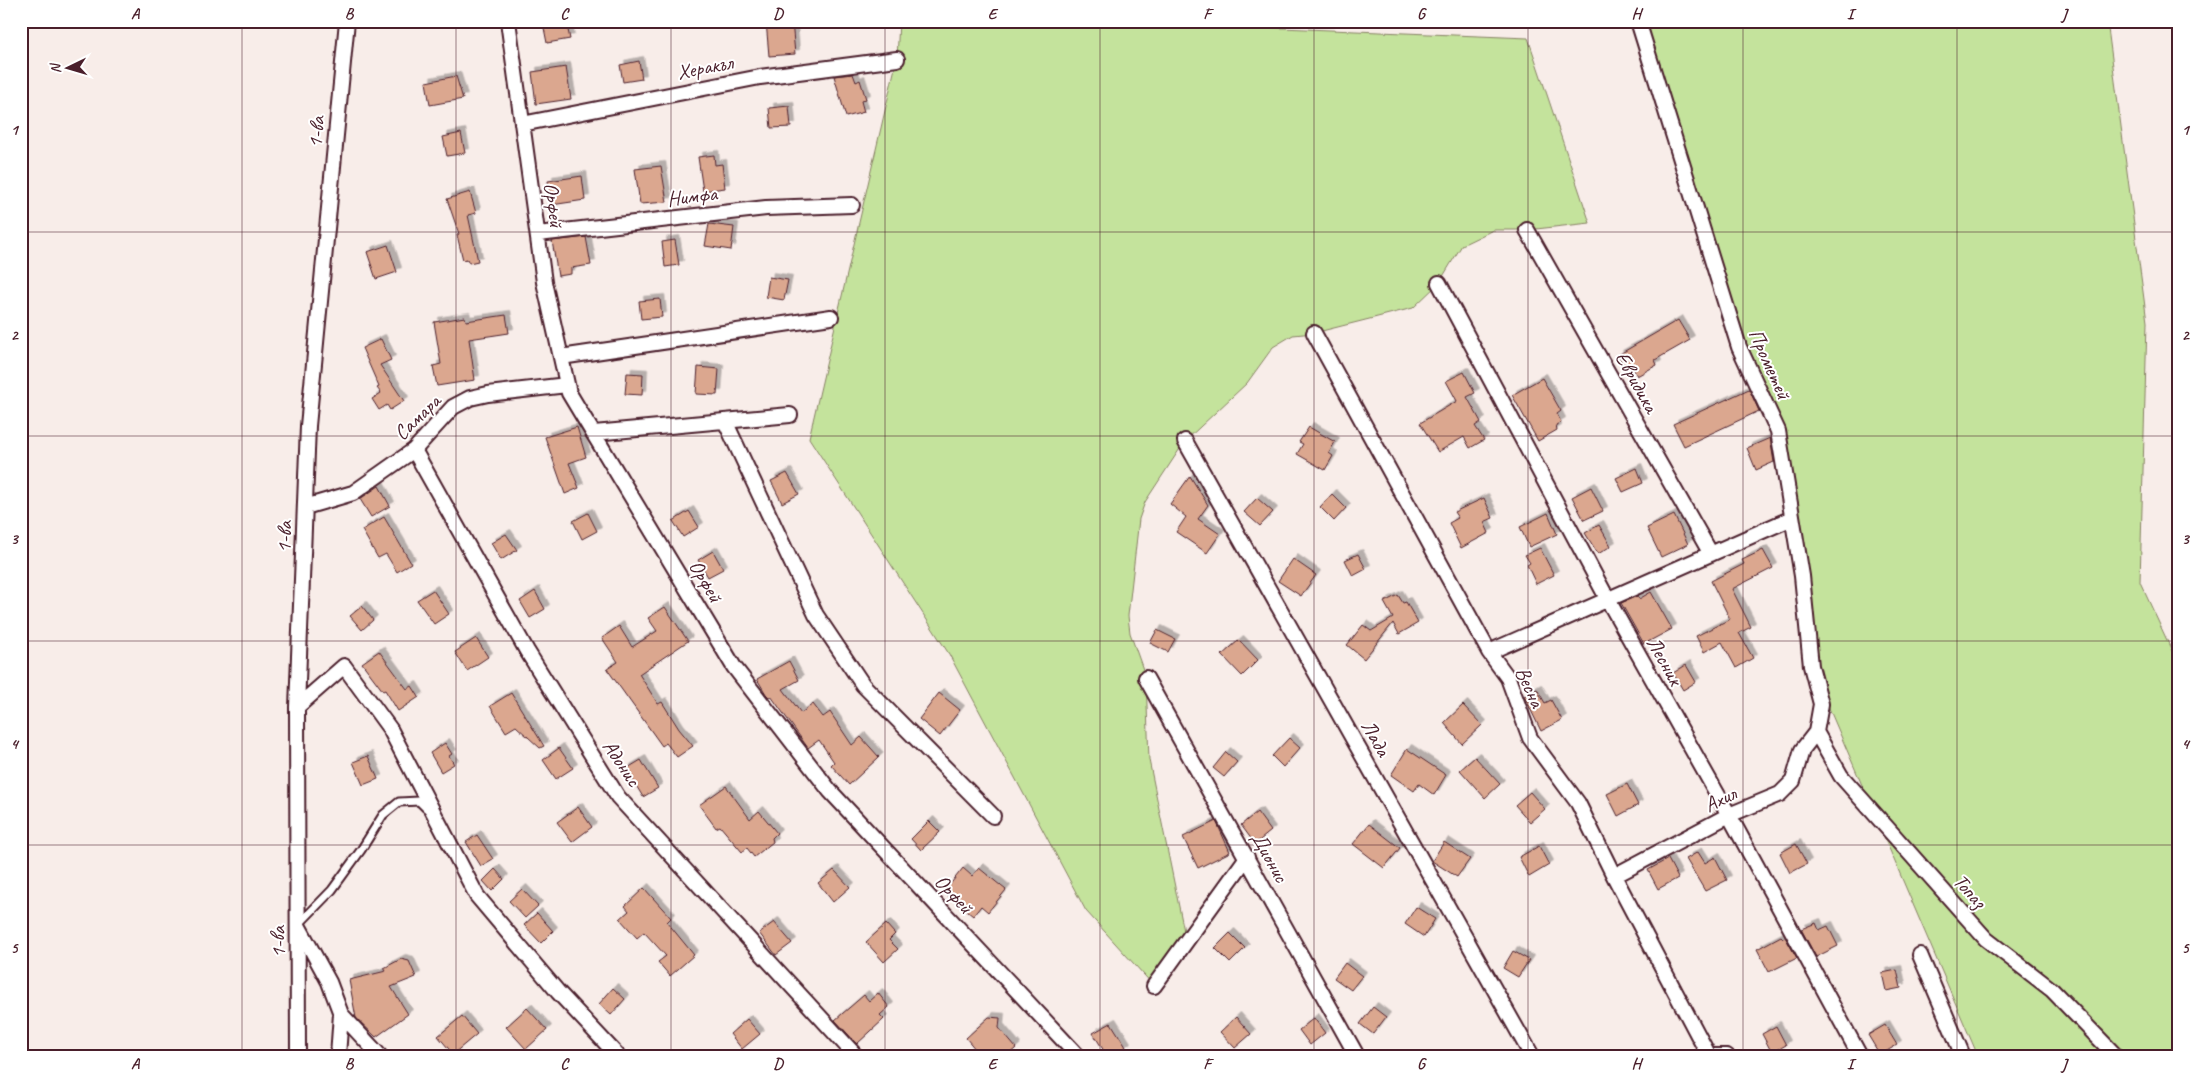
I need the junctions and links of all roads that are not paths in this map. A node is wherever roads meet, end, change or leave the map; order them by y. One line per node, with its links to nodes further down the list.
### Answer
1 (347, 21): 19 (street, 1-ва)
2 (508, 21): 5 (street, Орфей)
3 (1638, 21): 20 (street, Прометей)
4 (897, 59): 5 (street, Херакъл)
5 (522, 124): 8 (street, Орфей)
6 (852, 205): 8 (street, Нимфа)
7 (1527, 230): 21 (street, Евридика)
8 (538, 234): 12 (street, Орфей)
9 (1439, 283): 22 (street, Лесник)
10 (831, 317): 12 (street)
11 (1314, 333): 23 (street, Весна)
12 (561, 357): 13 (street, Орфей)
13 (567, 385): 16 (street, Орфей); 18 (street, Самара)
14 (790, 415): 15 (street)
15 (725, 421): 16 (street); 27 (street)
16 (594, 433): 42 (street, Орфей)
17 (1185, 441): 44 (street, Лада)
18 (414, 450): 19 (street, Самара); 41 (street, Адонис)
19 (305, 508): 25 (street, 1-ва)
20 (1792, 518): 21 (street); 26 (street, Прометей)
21 (1711, 554): 22 (street)
22 (1608, 600): 23 (street); 28 (street, Лесник)
23 (1489, 652): 31 (street, Весна)
24 (1146, 678): 30 (street, Дионис)
25 (297, 706): 29 (street); 32 (street, 1-ва)
26 (1816, 732): 28 (street, Ахил); 48 (street, Топаз)
27 (992, 816)
28 (1729, 816): 31 (street, Ахил); 46 (street, Лесник)
29 (440, 823): 32 (lane); 40 (street)
30 (1247, 857): 34 (street); 43 (street, Дионис)
31 (1614, 876): 36 (street, Весна)
32 (298, 924): 35 (street); 37 (street, 1-ва)
33 (1920, 954): 47 (street)
34 (1154, 986)
35 (340, 1014): 38 (street); 39 (street)
36 (1708, 1055): 45 (street)
37 (298, 1056)
38 (338, 1056)
39 (380, 1056)
40 (618, 1056)
41 (856, 1056)
42 (1078, 1056)
43 (1357, 1056)
44 (1532, 1056)
45 (1727, 1056)
46 (1860, 1056)
47 (1963, 1056)
48 (2116, 1056)

